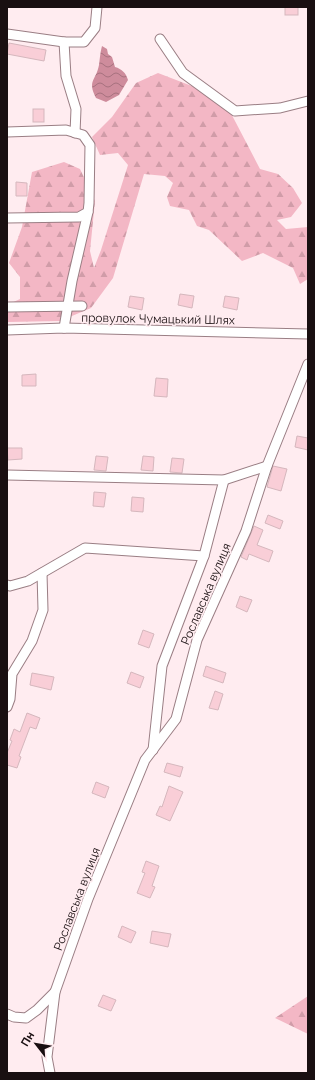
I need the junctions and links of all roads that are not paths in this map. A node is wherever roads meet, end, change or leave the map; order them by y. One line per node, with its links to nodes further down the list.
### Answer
1 (98, 7): 4 (street)
2 (7, 34): 4 (street)
3 (160, 39): 5 (street)
4 (64, 42): 7 (street)
5 (308, 101)
6 (7, 132): 7 (street)
7 (75, 132): 8 (street)
8 (88, 212): 9 (street); 10 (street)
9 (7, 218)
10 (67, 306): 11 (street); 12 (street); 13 (street)
11 (82, 306)
12 (7, 307)
13 (64, 328): 14 (street, провулок Чумацький Шлях); 15 (street, провулок Чумацький Шлях)
14 (7, 330)
15 (308, 334)
16 (308, 364): 17 (street, Рославська вулиця)
17 (267, 466): 19 (street); 24 (street, Рославська вулиця)
18 (7, 476): 19 (street)
19 (224, 480): 20 (street, Рославська вулиця)
20 (204, 556): 21 (street, Рославська вулиця); 24 (street, Рославська вулиця)
21 (42, 573): 22 (street, Рославська вулиця); 23 (street)
22 (7, 585)
23 (7, 707)
24 (153, 750): 25 (street, Рославська вулиця)
25 (55, 992): 26 (street, Рославська вулиця); 27 (street, Рославська вулиця)
26 (7, 1014)
27 (50, 1073)

